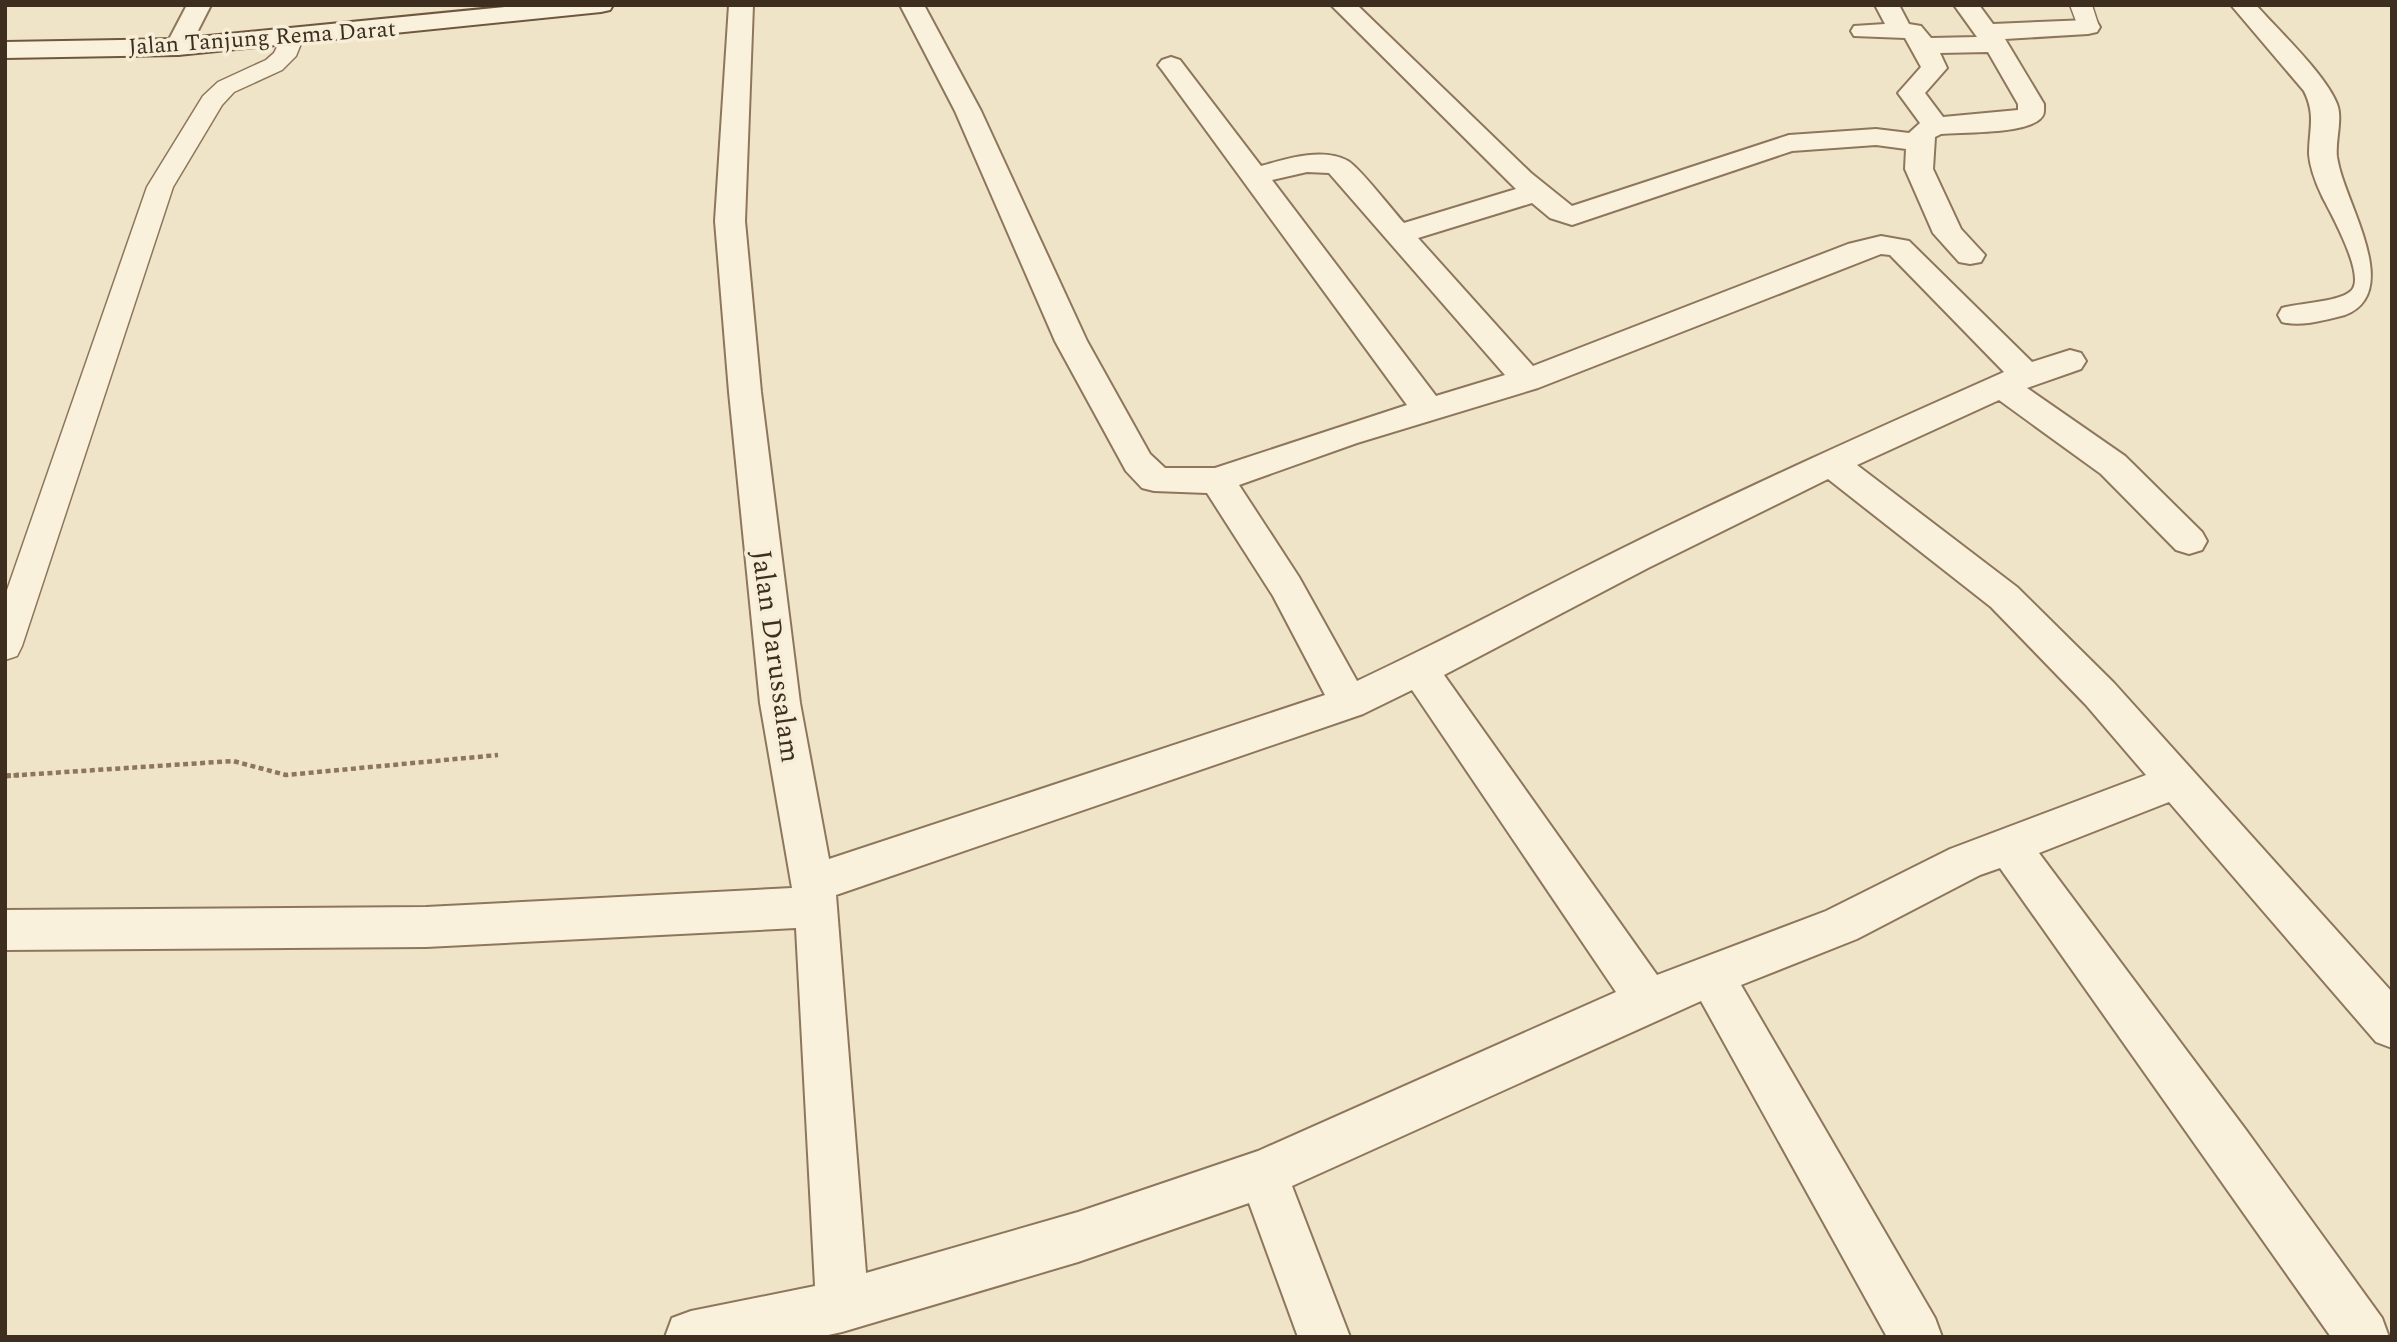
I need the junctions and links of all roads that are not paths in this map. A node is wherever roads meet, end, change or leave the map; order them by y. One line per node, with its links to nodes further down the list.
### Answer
1 (199, 5): 15 (street)
2 (601, 5): 12 (street, Jalan Tanjung Rema Darat)
3 (741, 5): 36 (street, Jalan Darussalam)
4 (912, 5): 29 (street)
5 (1343, 5): 20 (street)
6 (1887, 5): 11 (street)
7 (1966, 5): 13 (street)
8 (2243, 5): 23 (street)
9 (2084, 16): 13 (street)
10 (1863, 31): 11 (street)
11 (1900, 31): 14 (street)
12 (293, 36): 15 (street, Jalan Tanjung Rema Darat); 31 (lane)
13 (1991, 38): 14 (street); 18 (street)
14 (1924, 46): 18 (street)
15 (178, 47): 16 (street, Jalan Tanjung Rema Darat)
16 (5, 50)
17 (1171, 65): 19 (street)
18 (1928, 135): 20 (street); 22 (street)
19 (1254, 176): 21 (street); 27 (street)
20 (1537, 192): 21 (street)
21 (1398, 234): 25 (street)
22 (1970, 255)
23 (2293, 315)
24 (2070, 361): 26 (street)
25 (1527, 380): 26 (street); 27 (street)
26 (2014, 380): 28 (street); 30 (street)
27 (1429, 410): 29 (street)
28 (1830, 463): 32 (street); 34 (street)
29 (1217, 480): 33 (street)
30 (2189, 541)
31 (5, 646)
32 (1419, 669): 33 (street); 39 (street)
33 (1349, 704): 36 (street)
34 (2176, 781): 35 (street); 40 (street)
35 (2009, 846): 38 (street); 46 (street)
36 (815, 896): 37 (street); 42 (street, Jalan Darussalam)
37 (5, 930)
38 (1712, 977): 39 (street); 45 (street)
39 (1648, 1000): 41 (street)
40 (2392, 1026)
41 (1263, 1174): 42 (street); 44 (street)
42 (842, 1306): 43 (street)
43 (691, 1337)
44 (1324, 1337)
45 (1916, 1337)
46 (2363, 1337)

